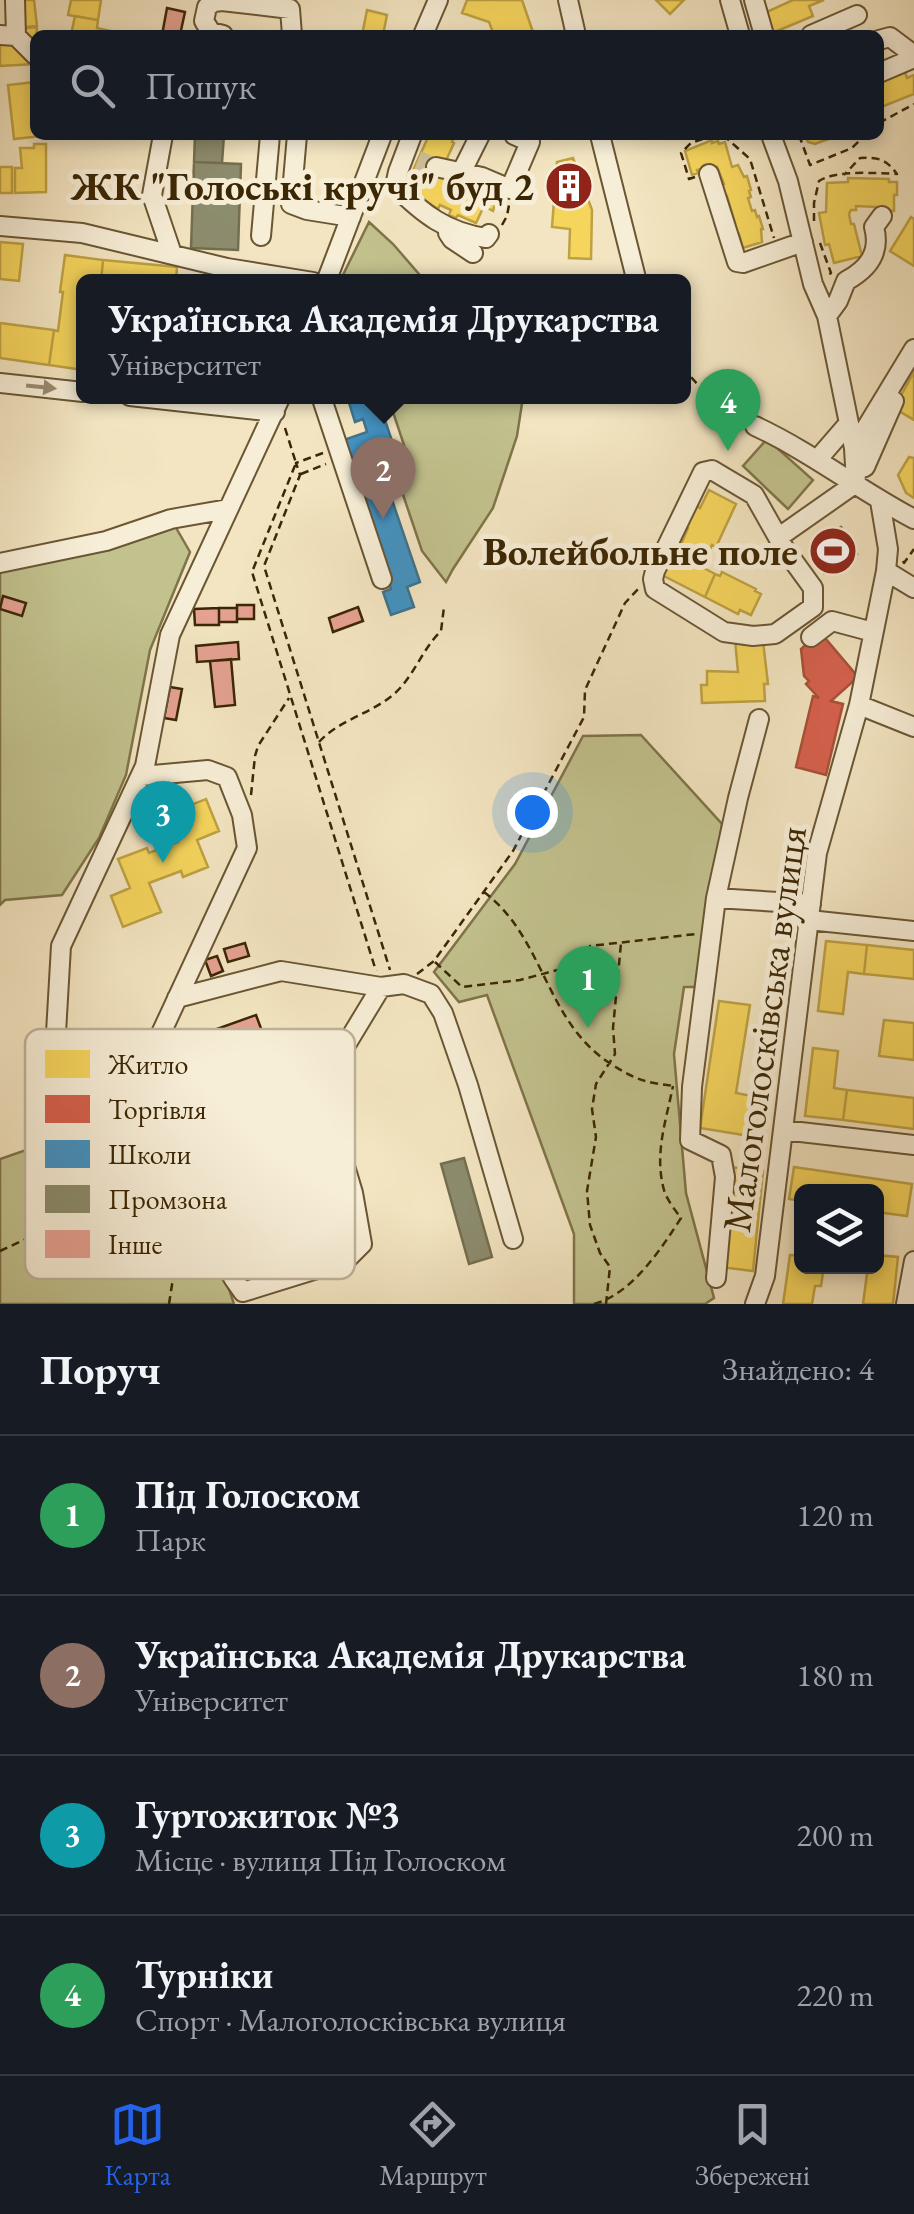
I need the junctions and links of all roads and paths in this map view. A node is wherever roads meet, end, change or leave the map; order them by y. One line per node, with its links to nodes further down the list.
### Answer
1 (15, 0): 14 (street)
2 (438, 0): 9 (street)
3 (568, 0): 10 (street)
4 (730, 0): 11 (street)
5 (754, 0): 12 (street)
6 (857, 15): 13 (street)
7 (210, 30): 8 (street)
8 (292, 30)
9 (425, 30)
10 (575, 30)
11 (739, 30)
12 (763, 30)
13 (822, 30)
14 (8, 36): 16 (street)
15 (884, 40): 17 (street)
16 (30, 51)
17 (914, 56): 18 (street)
18 (884, 71)
19 (914, 104): 20 (path)
20 (884, 120)
21 (162, 140): 48 (street)
22 (270, 140): 44 (street)
23 (297, 140): 39 (street)
24 (380, 140): 39 (street)
25 (387, 140): 33 (street)
26 (478, 140): 35 (street)
27 (525, 140): 35 (street)
28 (601, 140): 51 (street)
29 (728, 140): 46 (path)
30 (773, 140): 45 (street)
31 (801, 140): 32 (path)
32 (860, 140)
33 (412, 149): 40 (street)
34 (436, 167): 35 (street)
35 (462, 174)
36 (709, 174): 45 (street)
37 (844, 175): 37 (path); 42 (path)
38 (882, 216): 53 (street)
39 (350, 218): 50 (street)
40 (442, 224): 43 (street); 47 (street)
41 (0, 226): 48 (street)
42 (814, 226)
43 (489, 234)
44 (260, 236)
45 (812, 242): 52 (street); 52 (path)
46 (775, 244)
47 (473, 253)
48 (172, 254): 49 (street)
49 (264, 274)
50 (329, 274)
51 (635, 274)
52 (813, 284): 53 (street)
53 (827, 316): 62 (street)
54 (914, 349): 64 (street)
55 (914, 366): 70 (street)
56 (691, 379): 63 (path)
57 (0, 383): 58 (street, one-way to 58)
58 (76, 391)
59 (215, 404): 61 (street)
60 (324, 404): 77 (street)
61 (279, 410): 67 (path); 72 (street)
62 (849, 423): 64 (street); 66 (street)
63 (755, 426): 66 (street)
64 (854, 448): 70 (street)
65 (314, 456): 67 (path)
66 (818, 460): 70 (street)
67 (296, 463): 69 (path); 83 (path)
68 (317, 468): 69 (path)
69 (300, 474): 87 (path)
70 (855, 477): 71 (street); 74 (street)
71 (880, 501): 73 (street); 76 (street, Малоголосківська вулиця)
72 (228, 510): 75 (street); 88 (street)
73 (914, 519)
74 (779, 537): 74 (street)
75 (0, 563)
76 (886, 571): 79 (street); 81 (street, Малоголосківська вулиця)
77 (382, 579)
78 (642, 580): 90 (path)
79 (914, 588)
80 (444, 607): 87 (path)
81 (873, 632): 82 (street); 84 (street, Малоголосківська вулиця)
82 (811, 637)
83 (290, 697): 89 (path); 98 (path)
84 (858, 705): 86 (street); 92 (street, Малоголосківська вулиця)
85 (759, 719): 91 (street)
86 (914, 727)
87 (318, 743): 98 (path)
88 (142, 776): 99 (street); 100 (street)
89 (250, 808)
90 (484, 892): 96 (path); 97 (path)
91 (716, 898): 92 (street); 94 (street)
92 (810, 912): 93 (street); 104 (street, Малоголосківська вулиця)
93 (914, 931)
94 (711, 932): 95 (path); 112 (street)
95 (621, 943): 97 (path); 103 (path)
96 (434, 961): 97 (path); 98 (path)
97 (542, 974): 103 (path)
98 (393, 986): 99 (street); 102 (street); 108 (street)
99 (177, 998): 101 (street)
100 (56, 1029)
101 (163, 1029)
102 (355, 1039)
103 (610, 1063): 116 (path); 116 (path)
104 (783, 1130): 105 (street); 119 (street, Малоголосківська вулиця)
105 (914, 1145)
106 (355, 1205): 110 (street)
107 (25, 1239): 109 (path)
108 (513, 1239)
109 (0, 1251)
110 (355, 1251)
111 (914, 1261): 120 (street)
112 (716, 1278)
113 (173, 1279): 117 (path)
114 (232, 1279): 115 (street)
115 (285, 1279)
116 (606, 1302): 118 (path)
117 (169, 1304)
118 (594, 1304)
119 (755, 1304)
120 (906, 1304)

